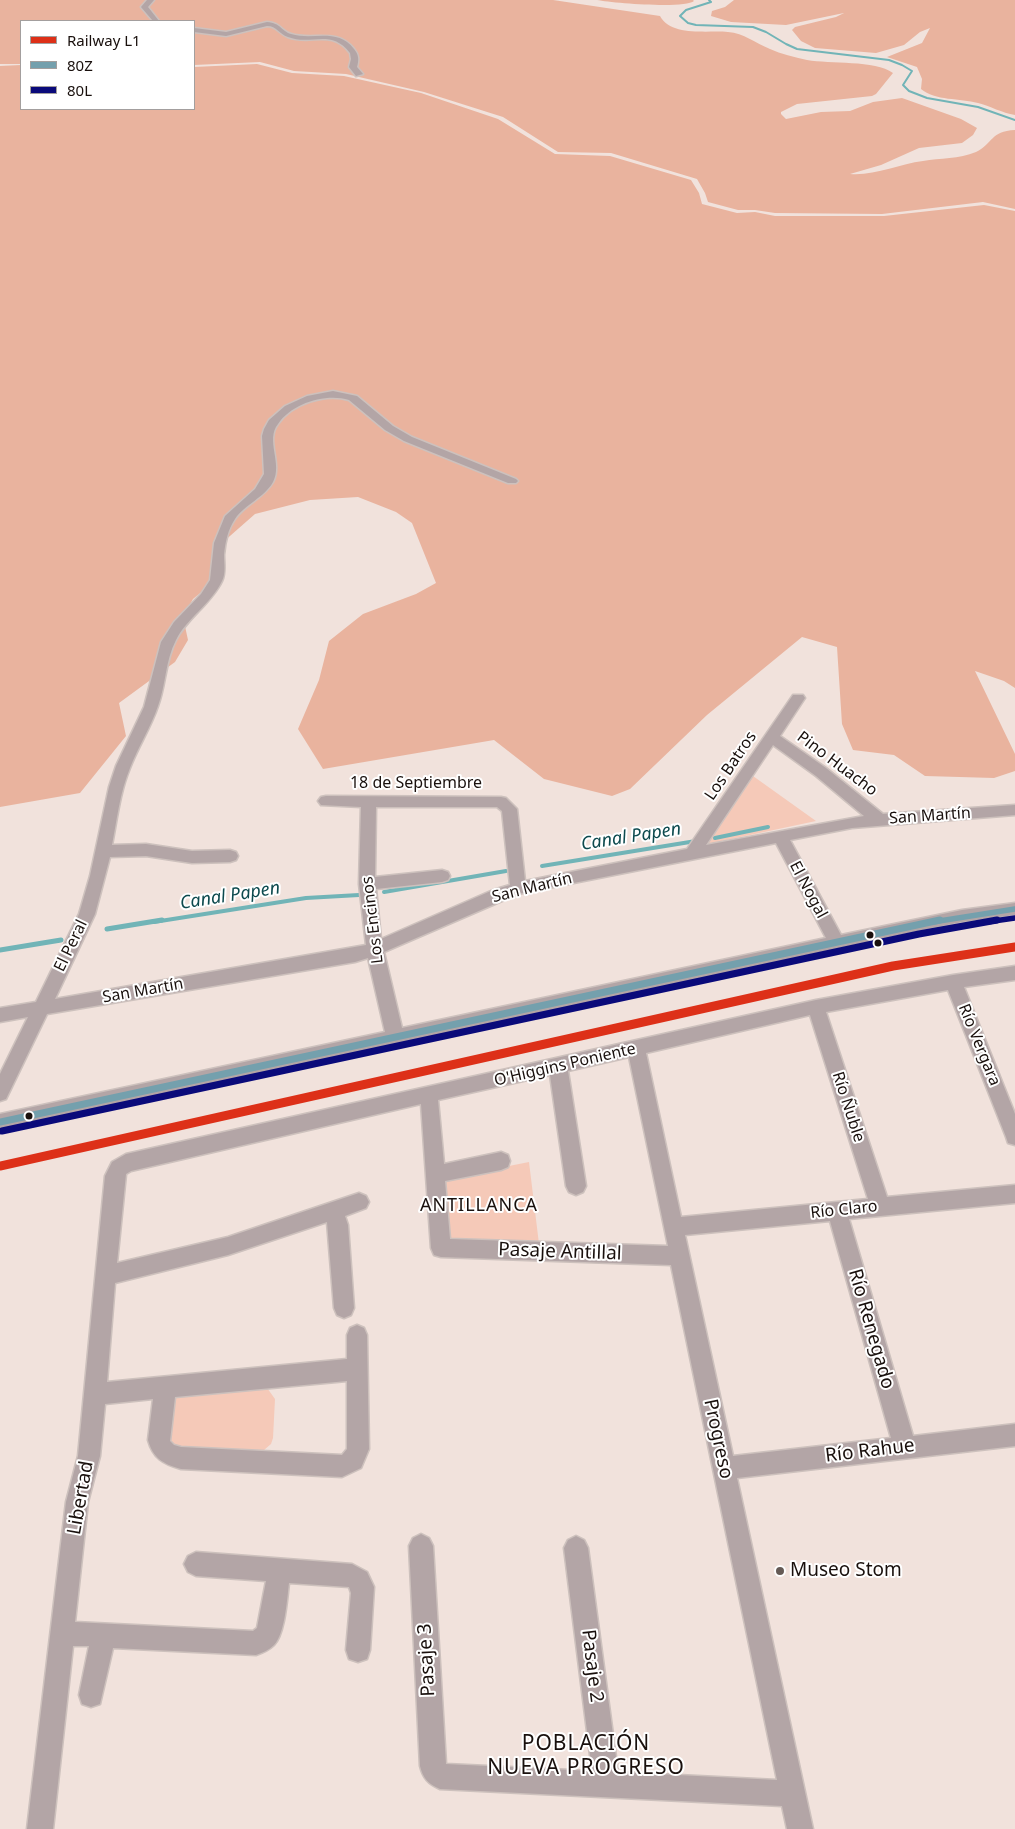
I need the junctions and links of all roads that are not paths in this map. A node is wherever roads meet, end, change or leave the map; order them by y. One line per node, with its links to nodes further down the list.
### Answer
1 (151, 0): 2 (street)
2 (155, 20)
3 (195, 30): 4 (street)
4 (359, 74)
5 (512, 482): 13 (street, El Peral)
6 (798, 698): 7 (street, Los Batros)
7 (772, 737): 11 (street, Pino Huacho); 14 (street, Los Batros)
8 (326, 801): 9 (street, 18 de Septiembre)
9 (368, 801): 17 (street, Los Encinos); 18 (street, 18 de Septiembre)
10 (1015, 810): 11 (street, San Martín)
11 (880, 820): 12 (street, San Martín)
12 (780, 836): 14 (street, San Martín); 20 (street, El Nogal)
13 (102, 851): 15 (street); 25 (street, El Peral)
14 (692, 854): 18 (street, San Martín)
15 (230, 856)
16 (442, 876): 17 (street)
17 (367, 884): 21 (street, Los Encinos)
18 (518, 888): 21 (street, San Martín)
19 (1015, 909): 20 (street)
20 (837, 943): 27 (street)
21 (375, 949): 25 (street, San Martín); 27 (street, Los Encinos)
22 (1015, 973): 23 (street, O'Higgins Poniente)
23 (953, 982): 24 (street, O'Higgins Poniente); 33 (street, Río Vergara)
24 (816, 1007): 28 (street, O'Higgins Poniente); 40 (street, Río Ñuble)
25 (41, 1008): 26 (street, San Martín); 30 (street, El Peral)
26 (0, 1015)
27 (395, 1038): 32 (street)
28 (636, 1048): 29 (street, O'Higgins Poniente); 43 (street, Progreso)
29 (558, 1066): 31 (street, O'Higgins Poniente); 37 (street)
30 (0, 1093)
31 (430, 1096): 35 (street, O'Higgins Poniente); 36 (street)
32 (0, 1122)
33 (1015, 1137)
34 (501, 1161): 36 (street)
35 (119, 1168): 45 (street, Libertad)
36 (436, 1174): 44 (street, Pasaje Antillal)
37 (576, 1186)
38 (1015, 1194): 40 (street, Río Claro)
39 (359, 1202): 41 (street)
40 (880, 1207): 42 (street, Río Claro)
41 (334, 1210): 45 (street); 46 (street)
42 (837, 1211): 43 (street, Río Claro); 52 (street, Río Renegado)
43 (674, 1227): 44 (street, Progreso)
44 (680, 1256): 53 (street, Progreso)
45 (105, 1276): 50 (street, Libertad)
46 (344, 1308)
47 (357, 1335): 48 (street)
48 (358, 1369): 49 (street); 49 (street)
49 (165, 1388): 50 (street)
50 (94, 1394): 58 (street, Libertad)
51 (1015, 1434): 52 (street, Río Rahue)
52 (905, 1447): 53 (street, Río Rahue)
53 (724, 1468): 63 (street, Progreso)
54 (421, 1546): 62 (street, Pasaje 3)
55 (576, 1548): 62 (street, Pasaje 2)
56 (196, 1564): 57 (street)
57 (280, 1570): 59 (street); 60 (street)
58 (62, 1633): 59 (street); 64 (street, Libertad)
59 (104, 1635): 61 (street)
60 (358, 1650)
61 (91, 1696)
62 (607, 1785): 63 (street)
63 (793, 1794): 65 (street, Progreso)
64 (40, 1829)
65 (800, 1829)

